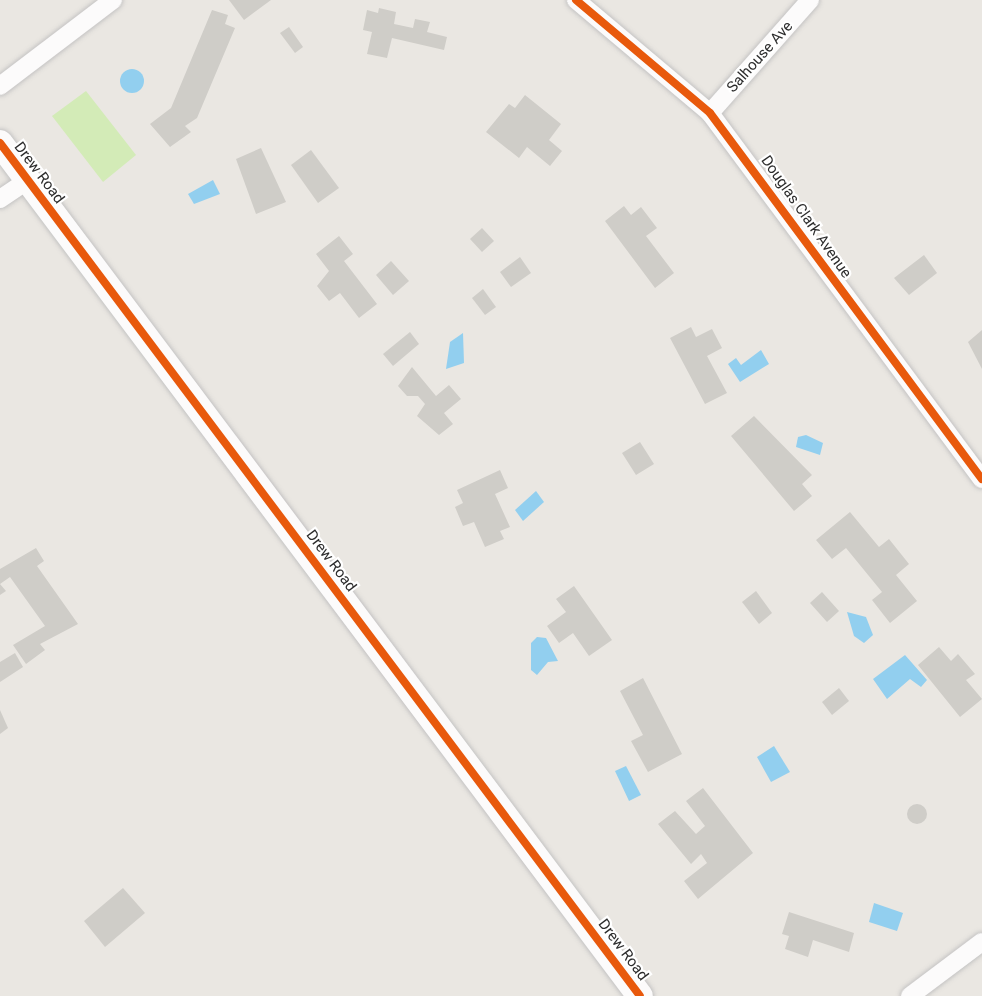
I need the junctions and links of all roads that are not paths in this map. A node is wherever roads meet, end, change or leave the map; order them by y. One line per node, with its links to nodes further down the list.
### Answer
1 (113, 0): 4 (street)
2 (576, 0): 5 (street, Douglas Clark Avenue)
3 (810, 0): 5 (street, Salhouse Ave)
4 (0, 86)
5 (710, 113): 9 (street, Douglas Clark Avenue)
6 (0, 143): 7 (street, Drew Road)
7 (28, 180): 8 (street); 11 (street, Drew Road)
8 (0, 199)
9 (982, 479)
10 (982, 942): 12 (street)
11 (640, 996)
12 (910, 996)

